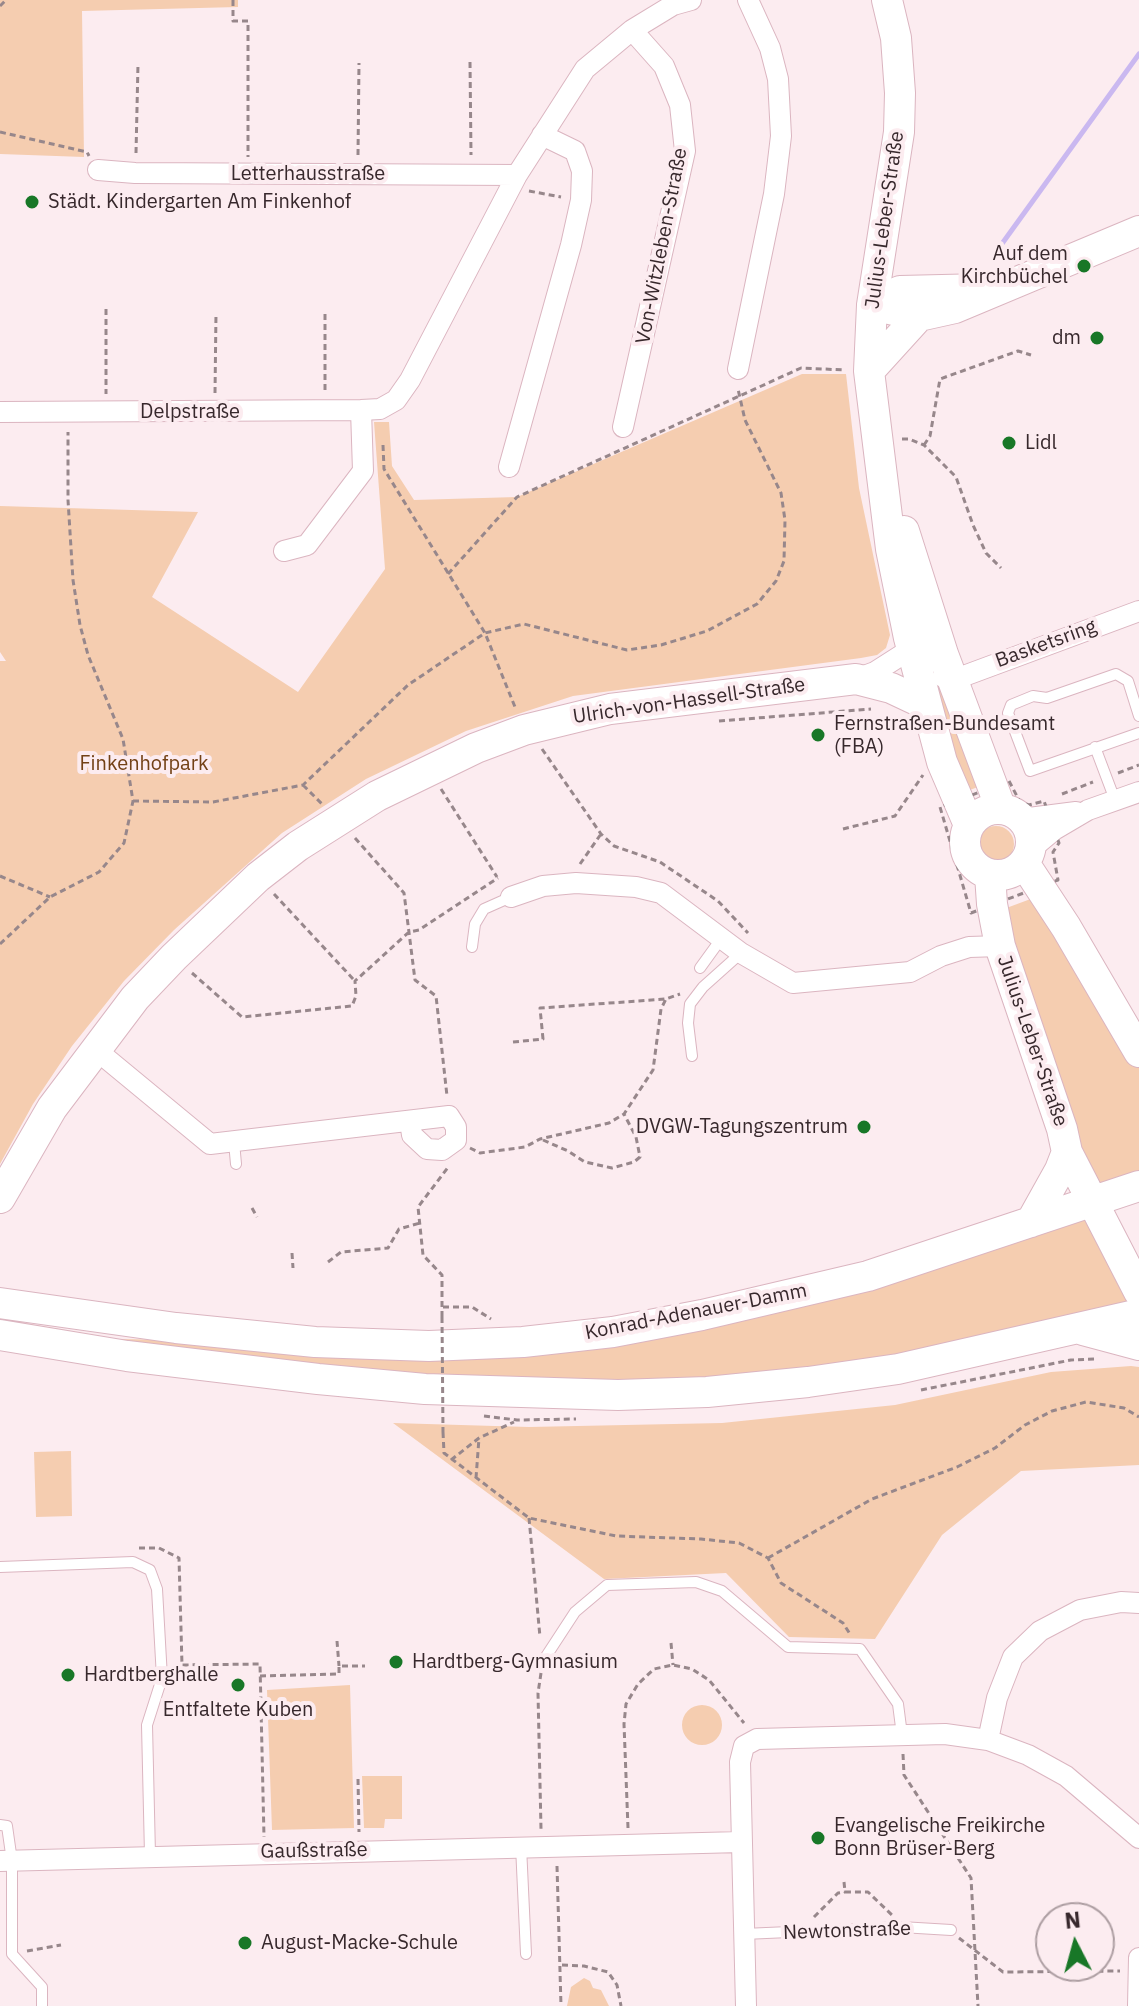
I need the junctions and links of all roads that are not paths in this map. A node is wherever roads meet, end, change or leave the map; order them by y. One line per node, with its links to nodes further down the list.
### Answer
1 (691, 0): 4 (street)
2 (748, 0): 12 (street)
3 (887, 0): 9 (street, Julius-Leber-Straße)
4 (632, 30): 5 (street); 16 (street, Von-Witzleben-Straße)
5 (542, 135): 7 (street); 18 (street)
6 (98, 170): 7 (street, Letterhausstraße)
7 (517, 175): 14 (street)
8 (1137, 238): 10 (street)
9 (882, 243): 10 (street); 11 (street, Julius-Leber-Straße)
10 (921, 302): 11 (street); 13 (street)
11 (872, 305): 13 (street, Julius-Leber-Straße)
12 (738, 369)
13 (869, 371): 17 (street, Julius-Leber-Straße)
14 (370, 410): 15 (street, Delpstraße); 19 (street)
15 (0, 412)
16 (623, 427)
17 (876, 441): 21 (street, Julius-Leber-Straße); 23 (street, Julius-Leber-Straße)
18 (509, 467)
19 (284, 551)
20 (1139, 611): 23 (street, Basketsring)
21 (913, 656): 22 (street, Ulrich-von-Hassell-Straße); 23 (street); 24 (street, Julius-Leber-Straße)
22 (856, 679): 24 (street, Ulrich-von-Hassell-Straße); 40 (street, Ulrich-von-Hassell-Straße)
23 (953, 680): 30 (street, Julius-Leber-Straße)
24 (925, 704): 31 (street, Julius-Leber-Straße)
25 (1139, 716): 27 (lane)
26 (1139, 733): 27 (lane)
27 (1095, 747): 29 (lane)
28 (1139, 792): 29 (street)
29 (1115, 800): 30 (street)
30 (1024, 812): 31 (street); 32 (street, Julius-Leber-Straße)
31 (963, 813): 33 (street, Julius-Leber-Straße)
32 (1031, 867): 33 (street); 41 (street, Julius-Leber-Straße)
33 (991, 889): 36 (street, Julius-Leber-Straße)
34 (511, 897): 35 (street); 37 (lane)
35 (721, 939): 38 (street); 39 (lane)
36 (1000, 946): 38 (street); 45 (street, Julius-Leber-Straße)
37 (472, 947)
38 (741, 953): 42 (lane)
39 (700, 968)
40 (95, 1049): 44 (street); 48 (street, Ulrich-von-Hassell-Straße)
41 (1139, 1052)
42 (692, 1056)
43 (410, 1121): 43 (street); 44 (street)
44 (234, 1142): 46 (lane)
45 (1067, 1152): 49 (street, Julius-Leber-Straße); 50 (street)
46 (236, 1164)
47 (1139, 1186): 49 (street, Konrad-Adenauer-Damm)
48 (0, 1198)
49 (1092, 1203): 50 (street, Konrad-Adenauer-Damm); 51 (street, Julius-Leber-Straße)
50 (1031, 1222): 52 (street, Konrad-Adenauer-Damm)
51 (1139, 1292)
52 (0, 1303)
53 (1139, 1314): 54 (street)
54 (1081, 1329): 55 (street); 56 (street)
55 (0, 1335)
56 (1139, 1345)
57 (0, 1567): 66 (lane)
58 (1139, 1603): 61 (street)
59 (543, 1661): 60 (lane)
60 (902, 1735): 61 (street); 64 (street)
61 (988, 1740): 63 (street)
62 (0, 1825): 67 (lane)
63 (1139, 1838)
64 (741, 1842): 65 (street, Gaußstraße); 69 (street)
65 (539, 1846): 66 (street, Gaußstraße); 70 (lane)
66 (150, 1855): 67 (street, Gaußstraße)
67 (6, 1861): 72 (lane)
68 (951, 1930): 69 (lane, Newtonstraße)
69 (744, 1934): 73 (street)
70 (526, 1954)
71 (1138, 1964): 74 (street)
72 (42, 2006)
73 (746, 2006)
74 (1138, 2006)

